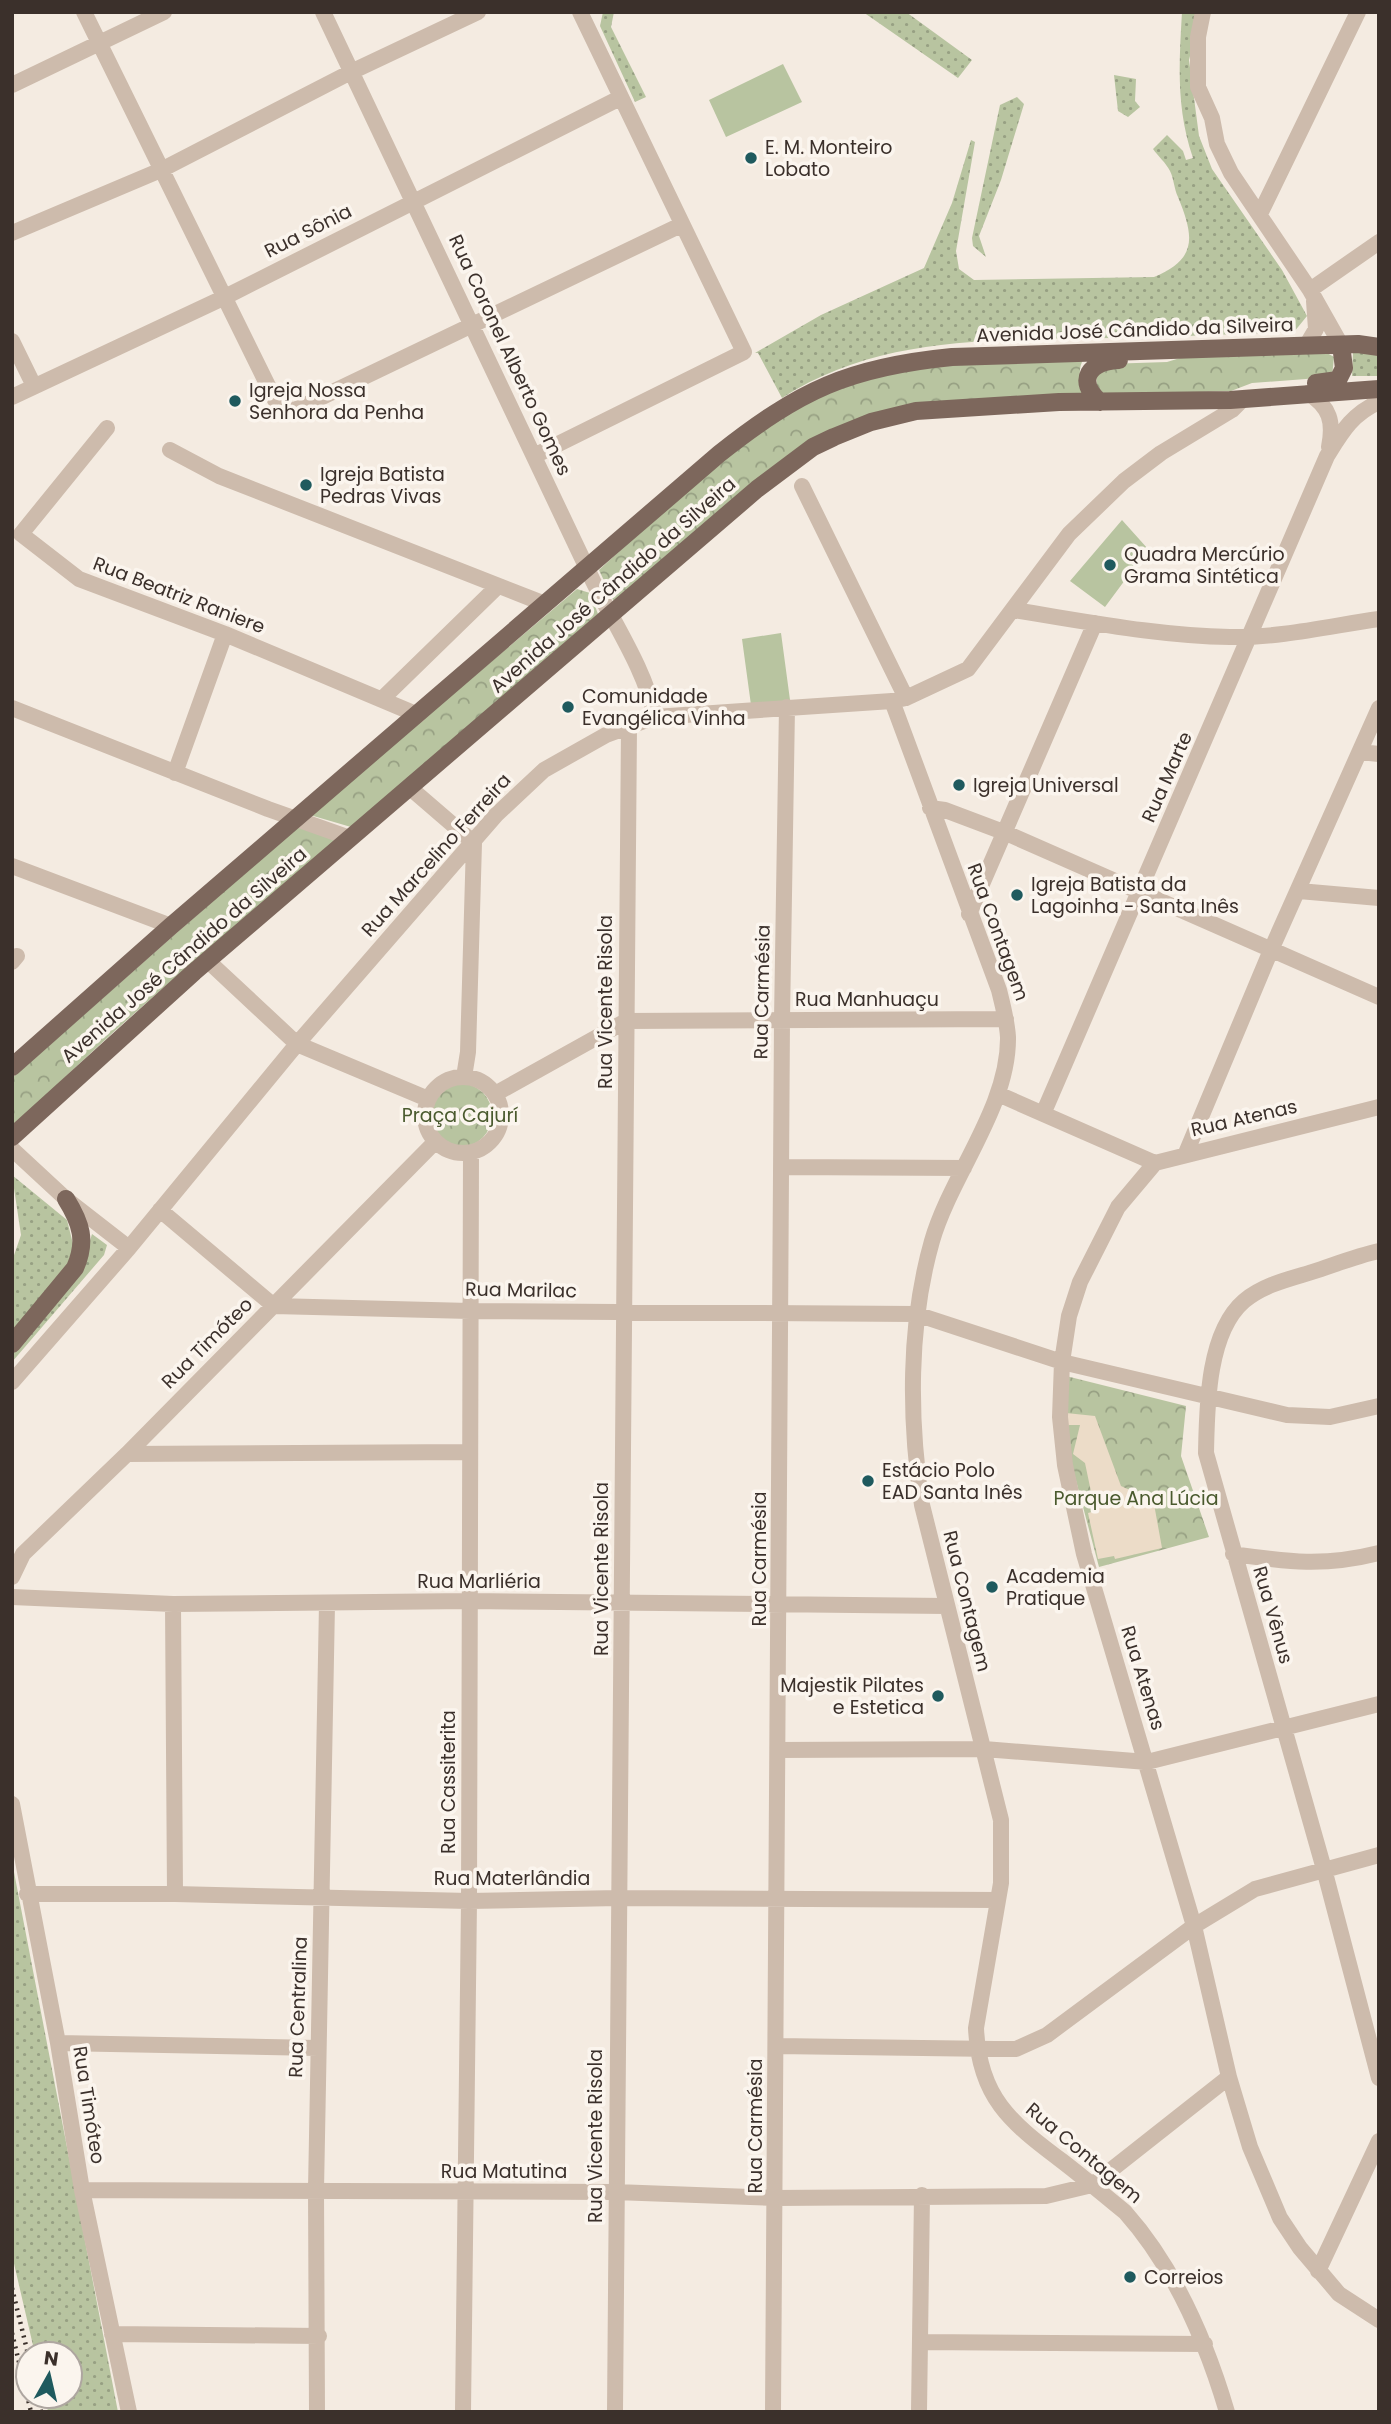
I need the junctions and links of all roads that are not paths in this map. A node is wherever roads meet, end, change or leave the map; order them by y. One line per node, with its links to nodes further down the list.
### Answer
1 (84, 12): 8 (street)
2 (164, 12): 8 (street)
3 (323, 12): 9 (street, Rua Coronel Alberto Gomes)
4 (478, 12): 9 (street)
5 (580, 12): 11 (street)
6 (1203, 12): 14 (street)
7 (1358, 12): 14 (street)
8 (100, 44): 10 (street); 12 (street)
9 (351, 72): 12 (street); 13 (street, Rua Coronel Alberto Gomes)
10 (12, 85)
11 (620, 99): 13 (street, Rua Sônia); 15 (street)
12 (162, 170): 16 (street); 19 (street)
13 (413, 201): 19 (street, Rua Sônia); 20 (street, Rua Coronel Alberto Gomes)
14 (1260, 214): 18 (street)
15 (681, 225): 20 (street); 35 (street)
16 (12, 233)
17 (1379, 242): 18 (street)
18 (1312, 292): 22 (street); 23 (street)
19 (223, 298): 20 (street); 26 (street, Rua Sônia)
20 (473, 325): 35 (street, Rua Coronel Alberto Gomes)
21 (12, 341): 26 (street)
22 (1341, 345): 23 (main road, Avenida José Cândido da Silveira); 24 (main road, Avenida José Cândido da Silveira); 30 (main road)
23 (1306, 346): 25 (main road, Avenida José Cândido da Silveira)
24 (1379, 347)
25 (1168, 349): 31 (main road); 38 (main road, Avenida José Cândido da Silveira)
26 (34, 386): 29 (street, Rua Sônia)
27 (1379, 390): 28 (main road, Avenida José Cândido da Silveira)
28 (1308, 393): 30 (main road, Avenida José Cândido da Silveira); 36 (street, Rua Marte)
29 (12, 397)
30 (1243, 399): 31 (main road, Avenida José Cândido da Silveira); 41 (street, Rua Marcelino Ferreira)
31 (1100, 402): 42 (main road, Avenida José Cândido da Silveira)
32 (1379, 402): 36 (street, Rua Marte)
33 (107, 428): 45 (street, Rua Beatriz Raniere)
34 (170, 450): 39 (street)
35 (534, 456): 38 (street, Rua Coronel Alberto Gomes)
36 (1327, 457): 46 (street, Rua Marte)
37 (802, 486): 48 (street, Rua Contagem)
38 (588, 567): 40 (main road, Avenida José Cândido da Silveira); 42 (street, Rua Coronel Alberto Gomes)
39 (497, 587): 40 (street); 47 (street)
40 (545, 604): 52 (main road, Avenida José Cândido da Silveira)
41 (1013, 610): 44 (street); 48 (street, Rua Marcelino Ferreira)
42 (611, 613): 53 (street, Rua Coronel Alberto Gomes); 58 (main road, Avenida José Cândido da Silveira)
43 (1379, 619): 46 (street)
44 (1095, 623): 46 (street); 61 (street)
45 (225, 634): 47 (street, Rua Beatriz Raniere); 57 (street)
46 (1251, 636): 66 (street, Rua Marte)
47 (382, 699): 52 (street, Rua Beatriz Raniere)
48 (899, 699): 49 (street, Rua Marcelino Ferreira); 59 (street, Rua Contagem)
49 (787, 707): 53 (street, Rua Marcelino Ferreira); 74 (street, Rua Carmésia)
50 (12, 708): 57 (street)
51 (1379, 708): 55 (street)
52 (418, 715): 60 (main road, Avenida José Cândido da Silveira)
53 (655, 717): 54 (street, Rua Marcelino Ferreira)
54 (629, 727): 63 (street, Rua Marcelino Ferreira); 75 (street, Rua Vicente Risola)
55 (1360, 752): 56 (street); 65 (street)
56 (1379, 754)
57 (175, 773): 60 (street)
58 (409, 788): 62 (main road, Avenida José Cândido da Silveira); 63 (street)
59 (930, 808): 61 (street); 68 (street, Rua Contagem)
60 (297, 818): 62 (street); 69 (main road, Avenida José Cândido da Silveira)
61 (1006, 833): 66 (street); 68 (street)
62 (350, 838): 71 (main road, Avenida José Cândido da Silveira)
63 (474, 843): 76 (street, Rua Marcelino Ferreira); 78 (street)
64 (12, 866): 69 (street)
65 (1299, 891): 67 (street); 70 (street)
66 (1139, 893): 70 (street); 83 (street, Rua Marte)
67 (1379, 898)
68 (969, 914): 73 (street, Rua Contagem)
69 (171, 926): 77 (main road, Avenida José Cândido da Silveira)
70 (1271, 950): 72 (street); 88 (street)
71 (208, 961): 76 (street); 84 (main road, Avenida José Cândido da Silveira)
72 (1379, 997)
73 (1006, 1019): 74 (street, Rua Manhuaçu); 80 (street, Rua Contagem)
74 (782, 1020): 75 (street, Rua Manhuaçu); 90 (street, Rua Carmésia)
75 (626, 1021): 79 (street, Rua Manhuaçu); 98 (street, Rua Vicente Risola)
76 (297, 1044): 81 (street); 93 (street, Rua Marcelino Ferreira)
77 (12, 1068)
78 (464, 1077): 79 (street); 81 (street)
79 (495, 1094): 87 (street)
80 (998, 1094): 83 (street); 91 (street, Rua Contagem)
81 (428, 1099): 85 (street)
82 (1379, 1107): 88 (street, Rua Atenas)
83 (1043, 1114): 89 (street)
84 (12, 1136)
85 (435, 1142): 87 (street); 96 (street, Rua Timóteo)
86 (12, 1149): 92 (street)
87 (471, 1153): 97 (street, Rua Cassiterita)
88 (1186, 1153): 89 (street, Rua Atenas)
89 (1155, 1163): 102 (street, Rua Atenas)
90 (783, 1167): 91 (street); 99 (street, Rua Carmésia)
91 (964, 1168): 100 (street, Rua Contagem)
92 (66, 1199): 94 (street); 101 (main road)
93 (160, 1210): 94 (street, Rua Marcelino Ferreira); 96 (street)
94 (129, 1248): 103 (street, Rua Marcelino Ferreira)
95 (1377, 1250): 104 (street, Rua Vênus)
96 (274, 1306): 97 (street, Rua Marilac); 107 (street, Rua Timóteo)
97 (470, 1311): 98 (street, Rua Marilac); 106 (street, Rua Cassiterita)
98 (624, 1312): 99 (street, Rua Marilac); 113 (street, Rua Vicente Risola)
99 (782, 1313): 100 (street, Rua Marilac); 114 (street, Rua Carmésia)
100 (916, 1314): 102 (street, Rua Marilac); 117 (street, Rua Contagem)
101 (12, 1344)
102 (1062, 1362): 104 (street, Rua Marilac); 122 (street, Rua Atenas)
103 (12, 1382)
104 (1207, 1398): 105 (street, Rua Marilac); 109 (street, Rua Vênus)
105 (1379, 1406)
106 (470, 1452): 107 (street); 112 (street, Rua Cassiterita)
107 (127, 1454): 110 (street, Rua Timóteo)
108 (1379, 1553): 109 (street)
109 (1233, 1554): 119 (street, Rua Vênus)
110 (12, 1577)
111 (12, 1597): 115 (street, Rua Marliéria)
112 (470, 1601): 113 (street, Rua Marliéria); 116 (street, Rua Marliéria); 132 (street, Rua Cassiterita)
113 (621, 1603): 114 (street, Rua Marliéria); 129 (street, Rua Vicente Risola)
114 (780, 1603): 117 (street, Rua Marliéria); 121 (street, Rua Carmésia)
115 (173, 1604): 116 (street, Rua Marliéria); 127 (street)
116 (327, 1604): 128 (street, Rua Centralina)
117 (946, 1606): 120 (street, Rua Contagem)
118 (1379, 1704): 119 (street)
119 (1284, 1729): 122 (street); 125 (street, Rua Vênus)
120 (984, 1749): 121 (street); 122 (street); 131 (street, Rua Contagem)
121 (778, 1750): 130 (street, Rua Carmésia)
122 (1147, 1762): 133 (street, Rua Atenas)
123 (12, 1804): 126 (street, Rua Timóteo)
124 (1379, 1855): 125 (street)
125 (1324, 1869): 133 (street); 139 (street, Rua Vênus)
126 (27, 1894): 127 (street, Rua Materlândia); 134 (street, Rua Timóteo)
127 (175, 1894): 128 (street, Rua Materlândia)
128 (322, 1896): 132 (street, Rua Materlândia); 136 (street, Rua Centralina)
129 (618, 1898): 130 (street, Rua Materlândia); 132 (street, Rua Materlândia); 145 (street, Rua Vicente Risola)
130 (778, 1898): 131 (street, Rua Materlândia); 135 (street, Rua Carmésia)
131 (998, 1900): 137 (street, Rua Contagem)
132 (469, 1901): 144 (street, Rua Cassiterita)
133 (1194, 1926): 137 (street); 138 (street, Rua Atenas)
134 (58, 2043): 136 (street); 142 (street, Rua Timóteo)
135 (776, 2046): 137 (street); 147 (street, Rua Carmésia)
136 (318, 2048): 143 (street, Rua Centralina)
137 (977, 2049): 141 (street, Rua Contagem)
138 (1229, 2077): 141 (street); 148 (street, Rua Atenas)
139 (1379, 2078)
140 (1379, 2141): 148 (street)
141 (1092, 2185): 146 (street, Rua Matutina); 153 (street, Rua Contagem)
142 (82, 2190): 143 (street, Rua Matutina); 150 (street, Rua Timóteo)
143 (316, 2190): 144 (street, Rua Matutina); 151 (street, Rua Centralina)
144 (463, 2192): 145 (street, Rua Matutina); 156 (street, Rua Cassiterita)
145 (615, 2192): 147 (street, Rua Matutina); 157 (street, Rua Vicente Risola)
146 (922, 2195): 147 (street, Rua Matutina); 152 (street)
147 (775, 2198): 158 (street, Rua Carmésia)
148 (1318, 2271): 149 (street, Rua Atenas)
149 (1379, 2320)
150 (112, 2334): 151 (street); 154 (street, Rua Timóteo)
151 (318, 2336): 155 (street, Rua Centralina)
152 (920, 2342): 153 (street); 159 (street)
153 (1205, 2344): 160 (street, Rua Contagem)
154 (129, 2412)
155 (317, 2412)
156 (463, 2412)
157 (615, 2412)
158 (773, 2412)
159 (919, 2412)
160 (1227, 2412)

